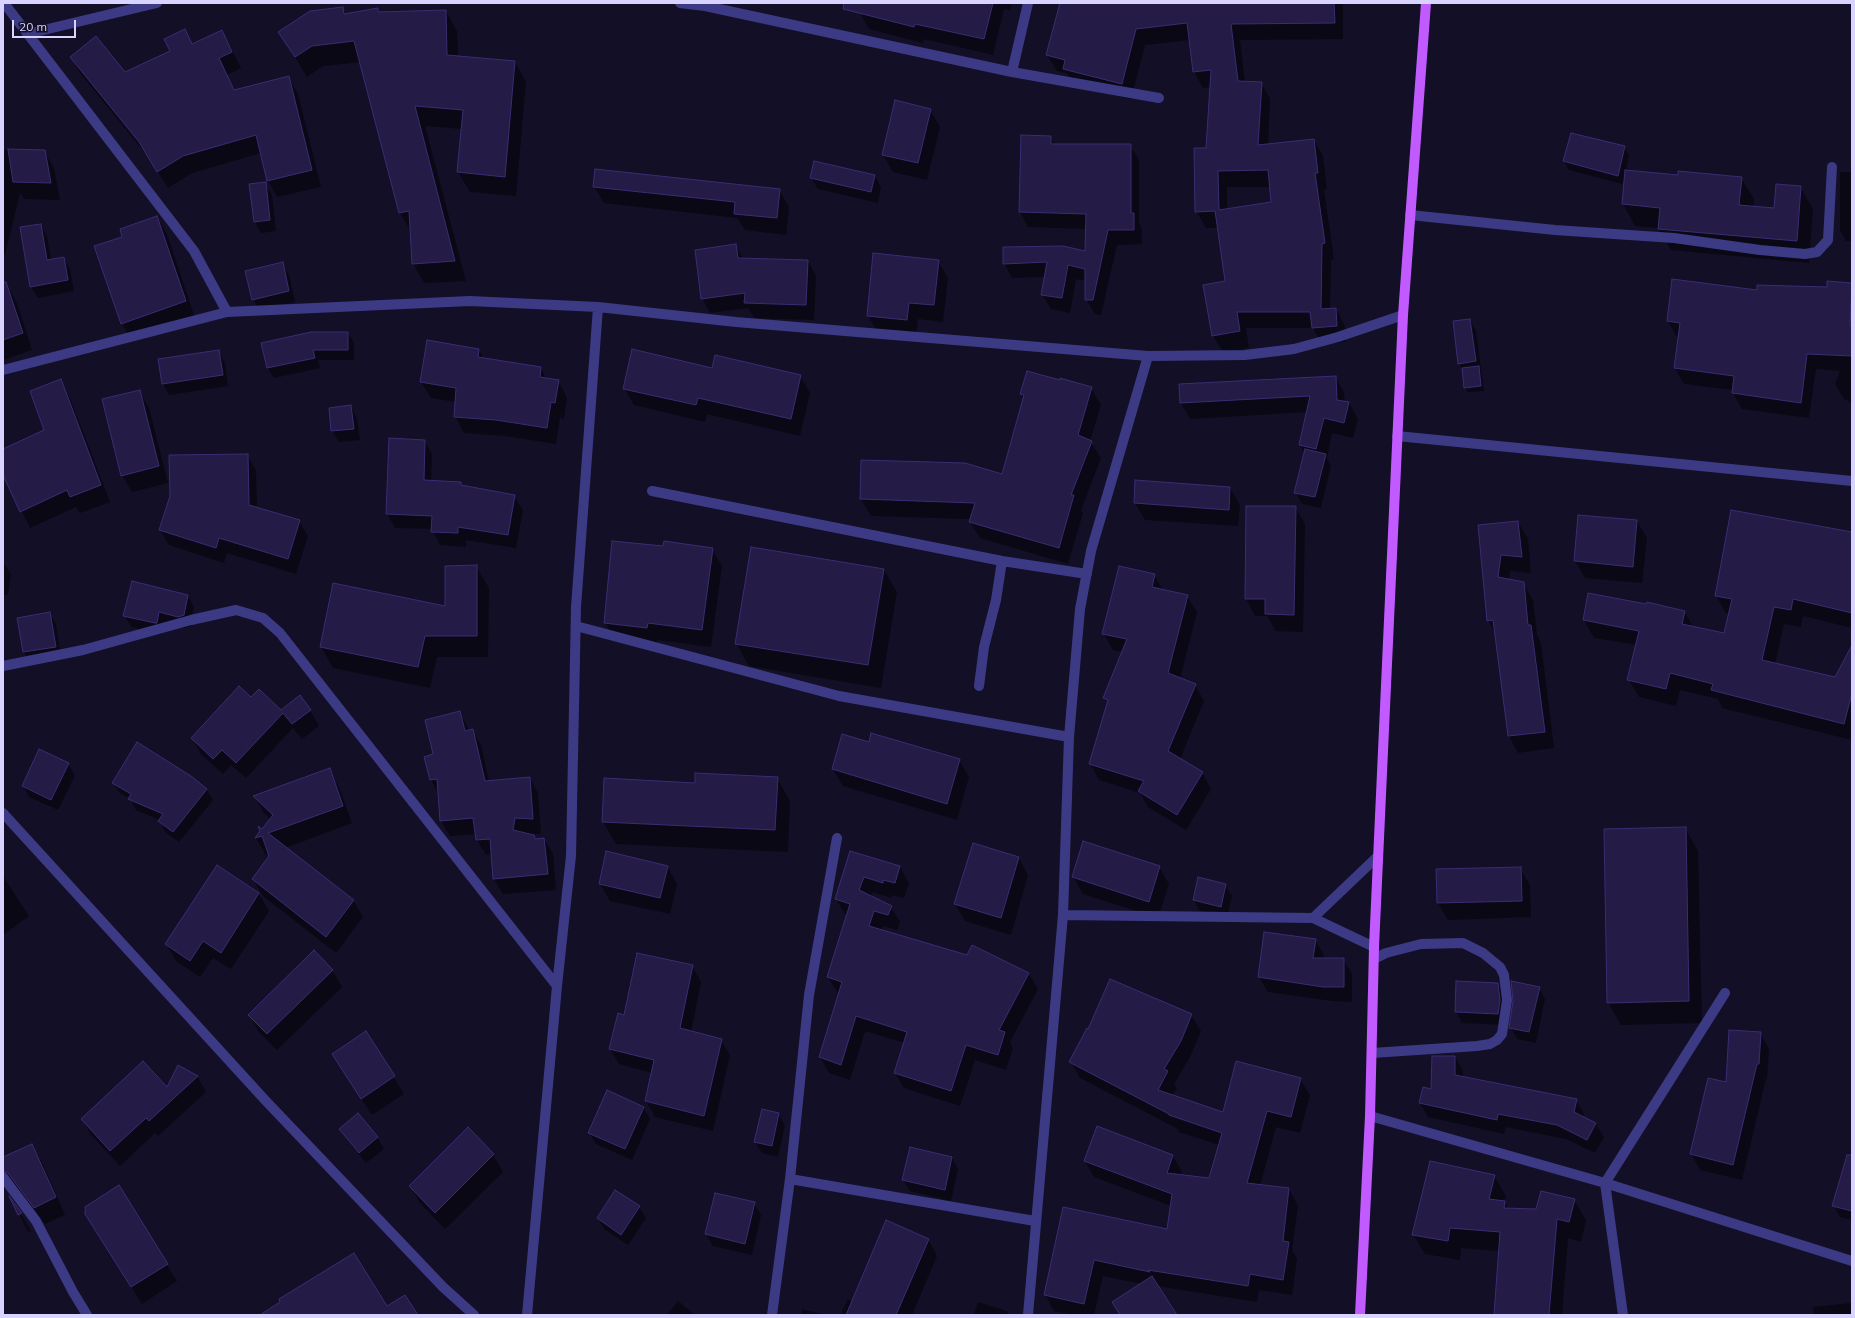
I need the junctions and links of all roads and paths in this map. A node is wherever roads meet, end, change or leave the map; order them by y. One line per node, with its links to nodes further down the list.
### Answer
1 (4, 3): 6 (street)
2 (157, 3): 6 (street)
3 (680, 3): 7 (street)
4 (1028, 3): 7 (street)
5 (1426, 3): 10 (main road)
6 (27, 34): 12 (street)
7 (1012, 72): 8 (street)
8 (1159, 98)
9 (1832, 167): 10 (street)
10 (1410, 215): 13 (main road)
11 (598, 308): 12 (street); 14 (street); 21 (street)
12 (227, 312): 15 (street)
13 (1403, 315): 14 (street); 16 (main road)
14 (1148, 356): 20 (street)
15 (3, 370)
16 (1397, 436): 17 (street); 27 (main road)
17 (1852, 481)
18 (652, 491): 19 (street)
19 (1002, 561): 20 (street); 23 (street)
20 (1086, 574): 24 (street)
21 (576, 626): 24 (street); 32 (street)
22 (3, 666): 32 (street)
23 (979, 686)
24 (1069, 737): 28 (street)
25 (3, 813): 42 (street)
26 (838, 838): 37 (street)
27 (1378, 856): 29 (street); 30 (main road)
28 (1064, 915): 29 (street); 39 (street)
29 (1313, 918): 30 (street)
30 (1374, 947): 31 (main road)
31 (1374, 959): 34 (main road); 34 (street)
32 (557, 986): 43 (street)
33 (1725, 993): 38 (street)
34 (1372, 1054): 35 (main road)
35 (1370, 1116): 38 (street); 46 (main road)
36 (3, 1177): 41 (street)
37 (790, 1179): 39 (street); 44 (street)
38 (1605, 1183): 40 (street); 47 (street)
39 (1035, 1221): 45 (street)
40 (1852, 1261)
41 (87, 1315)
42 (474, 1315)
43 (527, 1315)
44 (772, 1315)
45 (1028, 1315)
46 (1360, 1315)
47 (1623, 1315)

